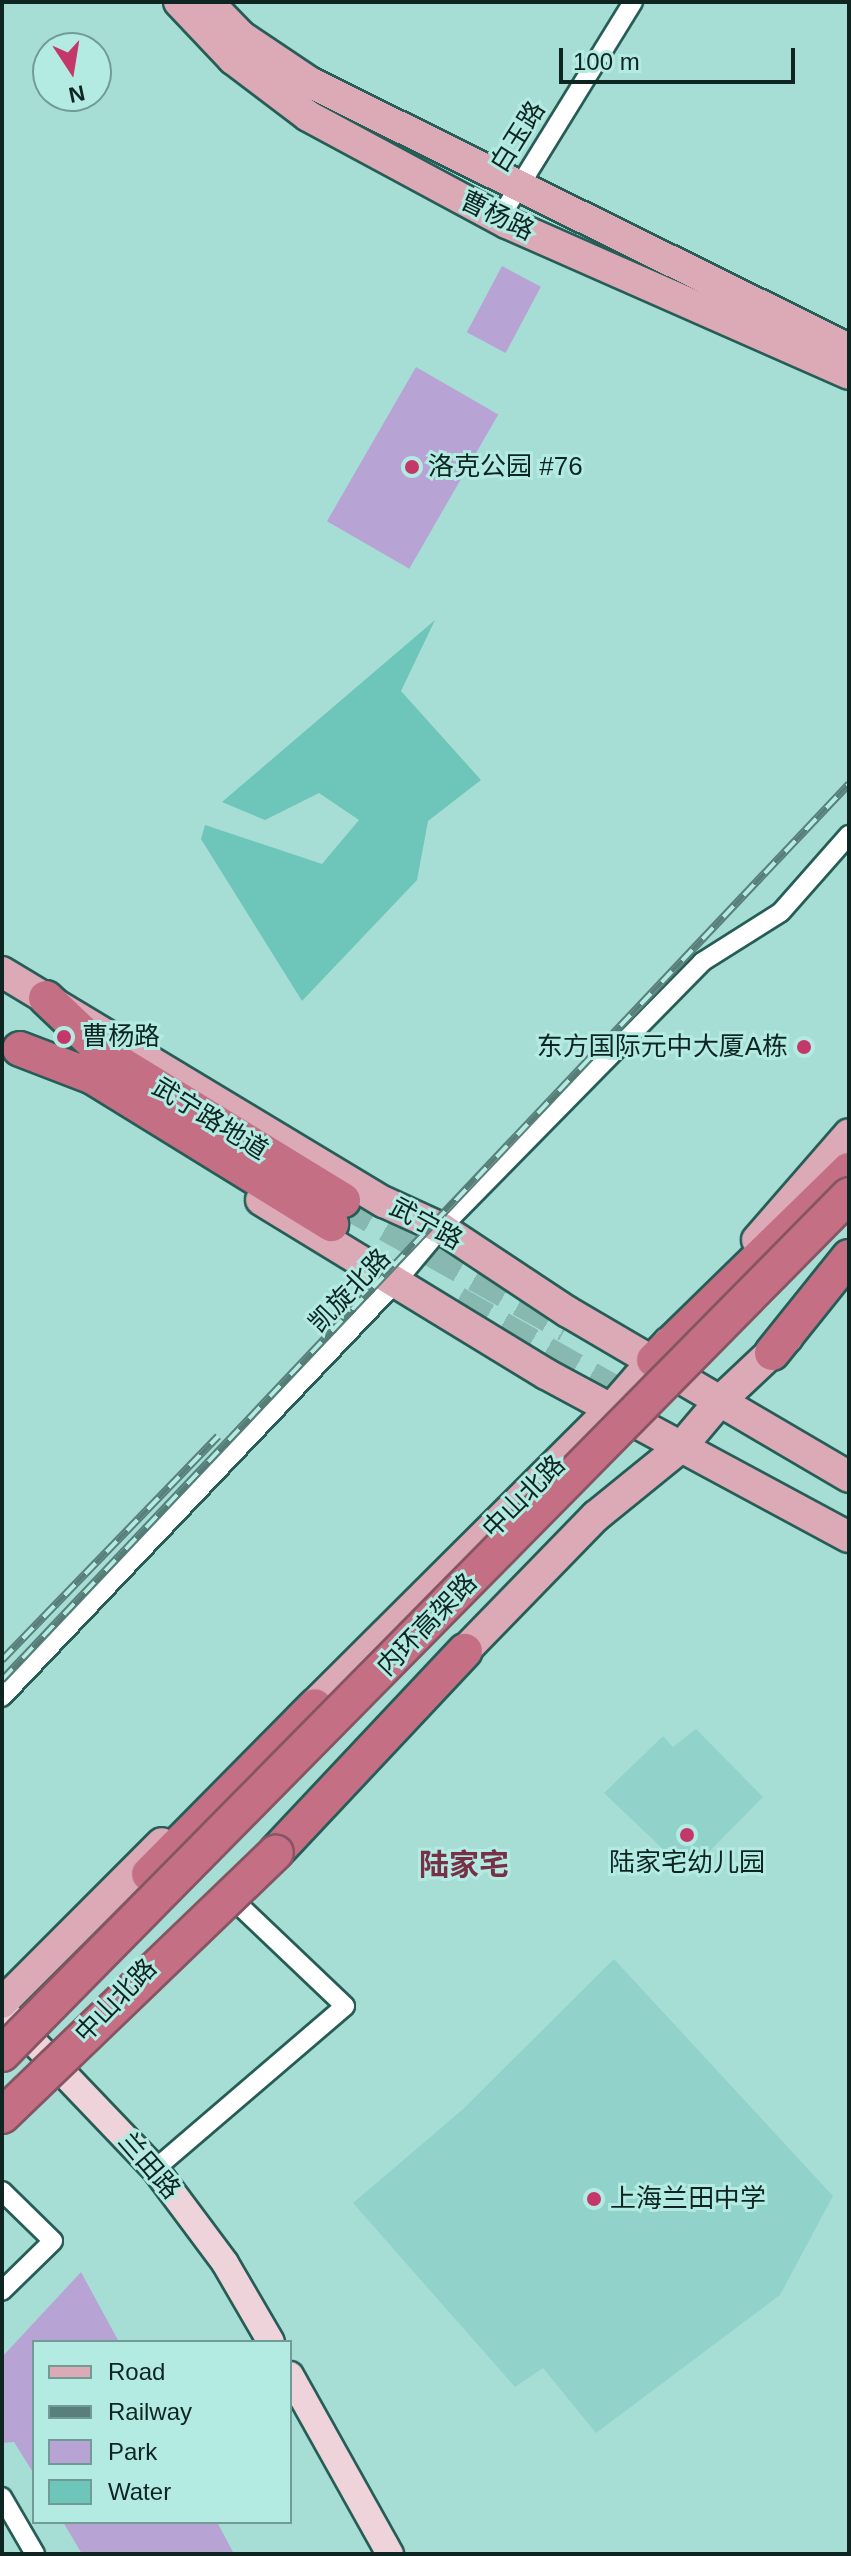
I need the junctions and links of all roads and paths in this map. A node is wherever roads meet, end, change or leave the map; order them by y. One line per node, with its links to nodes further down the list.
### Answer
1 (179, 2): 5 (main road, 曹杨路)
2 (208, 2): 4 (main road, 曹杨路)
3 (633, 2): 4 (street, 白玉路)
4 (518, 188): 5 (street, 白玉路); 6 (main road, 曹杨路)
5 (499, 219): 7 (main road, 曹杨路)
6 (849, 349)
7 (849, 374)
8 (849, 835): 16 (street, 凯旋北路)
9 (2, 972): 10 (main road, 武宁路)
10 (46, 998): 11 (highway, 武宁路地道); 16 (main road, 武宁路)
11 (11, 1044): 19 (main road)
12 (849, 1134): 21 (main road, 中山北路)
13 (849, 1170): 21 (highway)
14 (849, 1195): 34 (highway, 内环高架路, bridge)
15 (849, 1226): 36 (highway, 内环高架路)
16 (441, 1228): 19 (street, 凯旋北路); 21 (main road, 武宁路)
17 (849, 1257): 20 (highway)
18 (849, 1282): 20 (main road, 中山北路)
19 (395, 1283): 23 (main road); 28 (street, 凯旋北路)
20 (772, 1353): 22 (main road, 中山北路)
21 (654, 1360): 22 (main road, 武宁路); 23 (main road, 中山北路)
22 (720, 1401): 24 (main road, 中山北路); 25 (main road, 武宁路)
23 (610, 1410): 24 (main road); 29 (main road, 中山北路)
24 (682, 1446): 26 (main road); 27 (main road, 中山北路)
25 (849, 1477)
26 (849, 1537)
27 (465, 1651): 35 (main road, 中山北路); 37 (highway, bridge)
28 (2, 1697)
29 (315, 1706): 31 (main road, 中山北路); 33 (highway)
30 (238, 1904): 38 (street)
31 (2, 2003)
32 (2, 2009): 35 (street, 兰田路)
33 (2, 2028)
34 (2, 2054)
35 (56, 2063): 37 (main road, 中山北路); 38 (street, 兰田路)
36 (2, 2082)
37 (2, 2118)
38 (155, 2169): 41 (street, 兰田路)
39 (2, 2191): 40 (street)
40 (2, 2291)
41 (270, 2340)
42 (292, 2379): 45 (street)
43 (2, 2497): 44 (street)
44 (35, 2554)
45 (390, 2554)

